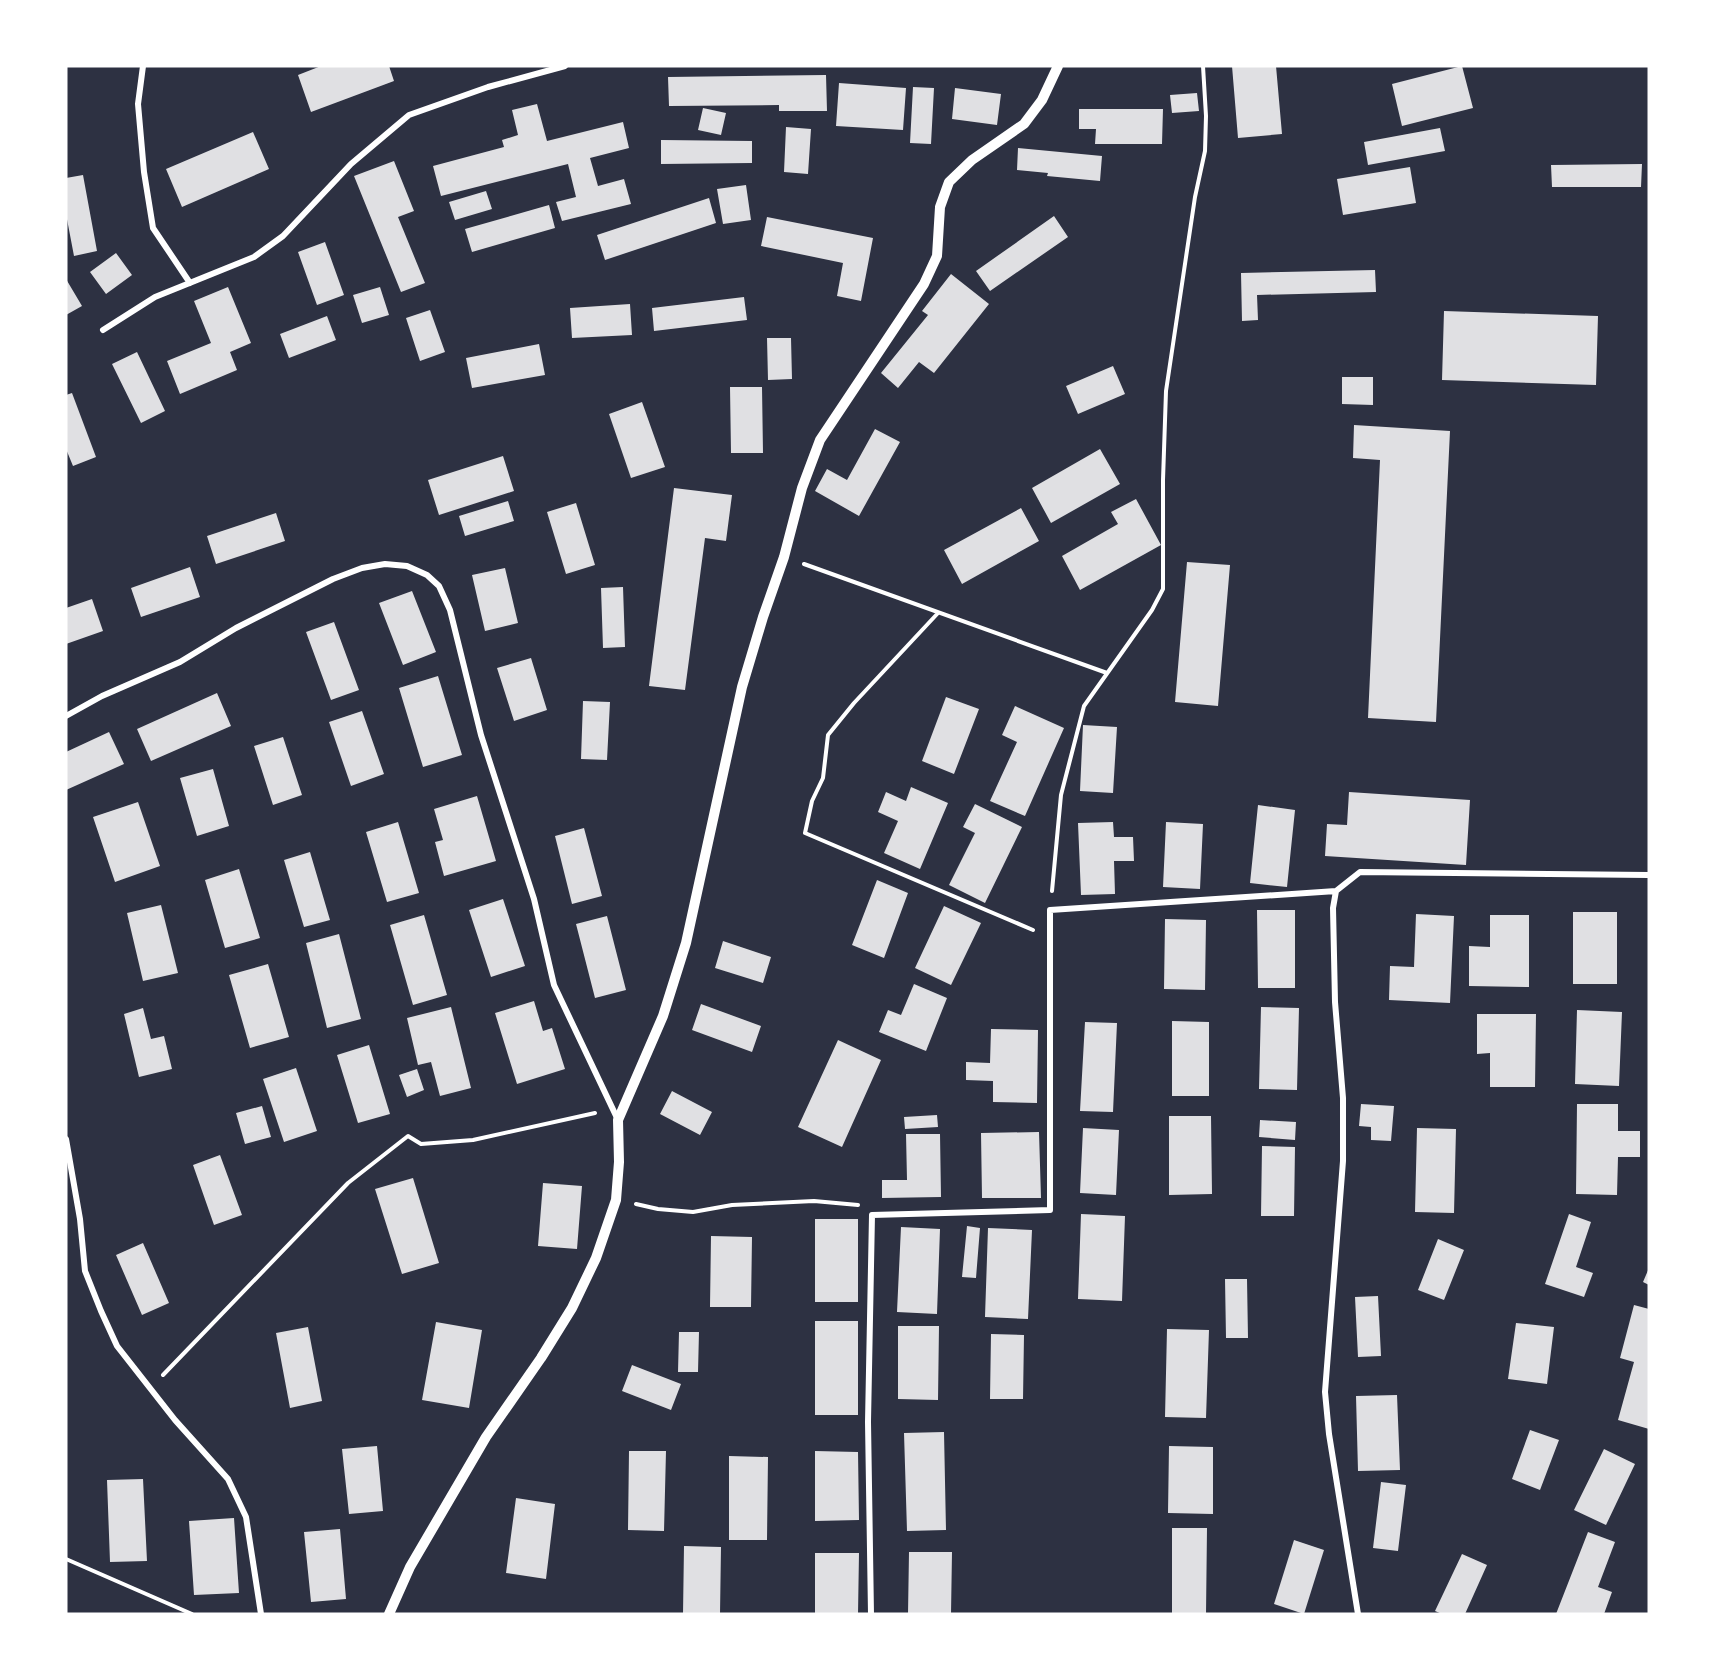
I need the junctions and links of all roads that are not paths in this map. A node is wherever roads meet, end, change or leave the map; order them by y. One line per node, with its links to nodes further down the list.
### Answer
1 (143, 66): 4 (street)
2 (565, 66): 4 (street)
3 (1058, 66): 9 (street)
4 (189, 283): 5 (street)
5 (103, 330)
6 (66, 716): 9 (street)
7 (1649, 875): 8 (street)
8 (1336, 891): 13 (street); 14 (street)
9 (616, 1115): 12 (street)
10 (66, 1139): 11 (street)
11 (261, 1614)
12 (389, 1614)
13 (872, 1614)
14 (1358, 1614)

